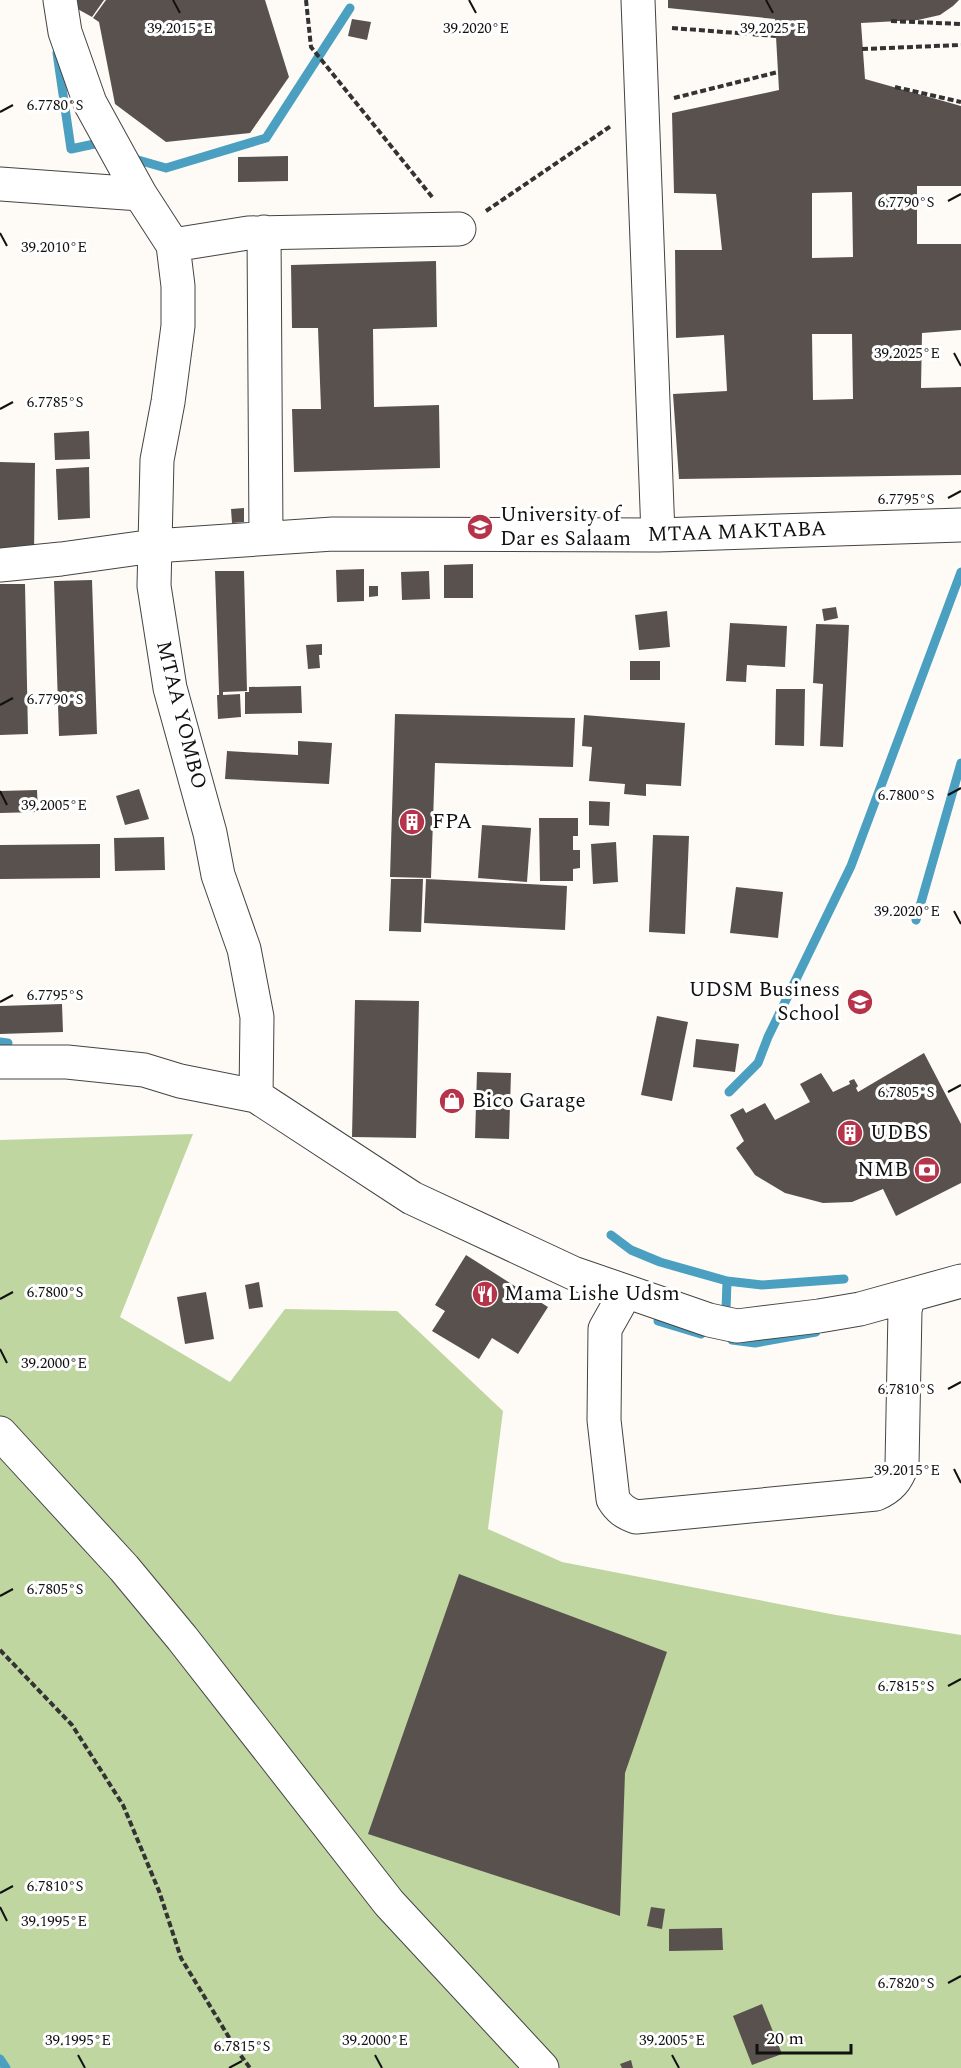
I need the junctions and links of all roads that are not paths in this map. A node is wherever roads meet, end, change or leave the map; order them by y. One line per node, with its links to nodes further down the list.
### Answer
1 (60, 0): 4 (street, MTAA YOMBO)
2 (638, 13): 9 (street)
3 (0, 184): 4 (street)
4 (140, 194): 7 (street, MTAA YOMBO)
5 (459, 230): 6 (street)
6 (264, 232): 7 (street); 10 (street)
7 (173, 245): 11 (street, MTAA YOMBO)
8 (961, 525): 9 (street, MTAA MAKTABA)
9 (658, 535): 10 (street, MTAA MAKTABA)
10 (266, 538): 11 (street, MTAA MAKTABA)
11 (154, 546): 12 (street, MTAA MAKTABA); 14 (street, MTAA YOMBO)
12 (0, 565)
13 (0, 1062): 14 (street)
14 (256, 1096): 16 (street)
15 (961, 1281): 17 (street)
16 (630, 1293): 17 (street); 17 (street)
17 (909, 1296)
18 (0, 1432): 19 (street)
19 (542, 2068)

